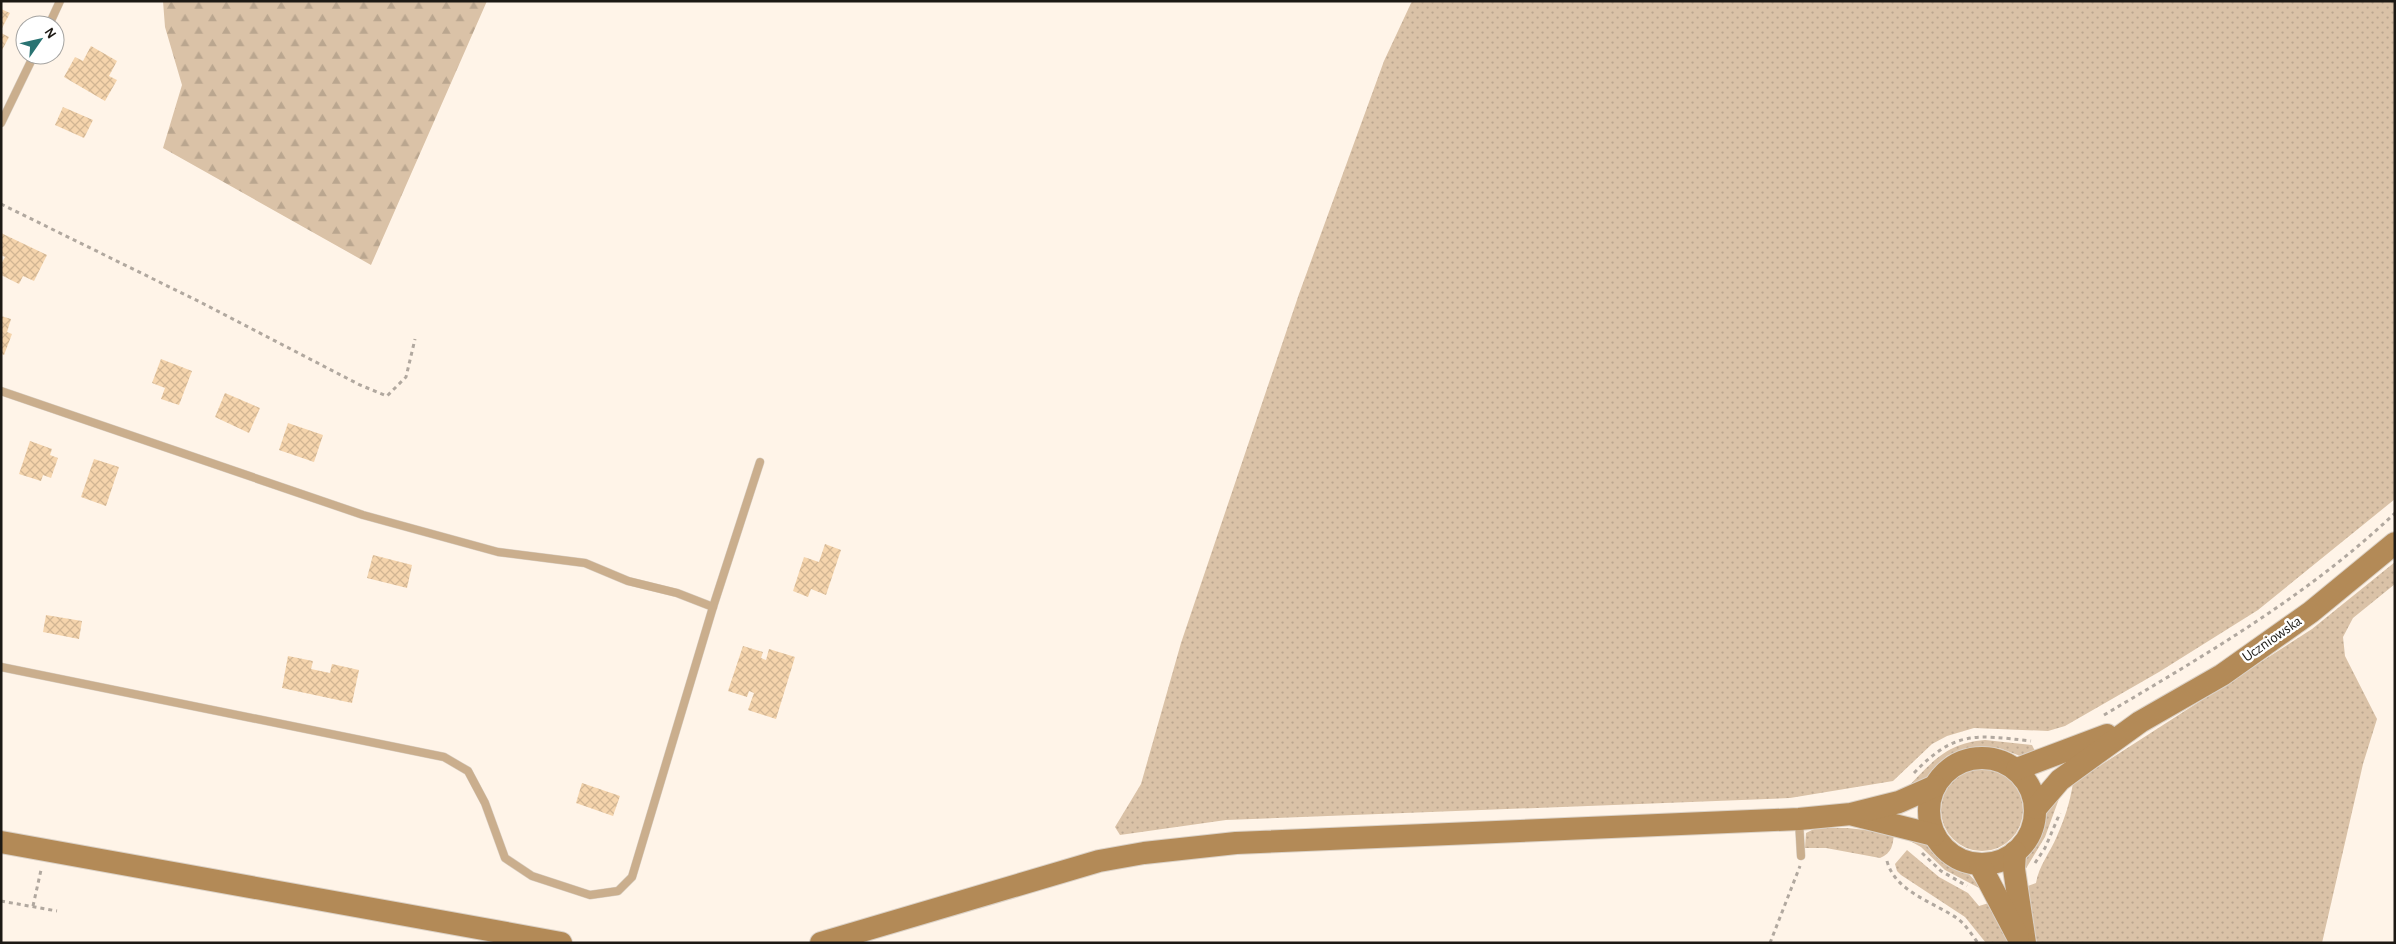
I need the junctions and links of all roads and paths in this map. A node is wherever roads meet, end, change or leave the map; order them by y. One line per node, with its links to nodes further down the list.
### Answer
1 (60, 1): 2 (lane)
2 (54, 15)
3 (29, 65): 4 (lane)
4 (1, 123)
5 (1, 204): 6 (path)
6 (415, 339)
7 (1, 391): 11 (lane)
8 (760, 462): 11 (lane)
9 (2395, 513): 13 (path)
10 (2395, 543): 14 (main road, Uczniowska)
11 (713, 607): 12 (lane)
12 (1, 667)
13 (2100, 717)
14 (2140, 722): 15 (main road, Uczniowska); 19 (main road, Uczniowska)
15 (2048, 759): 16 (main road, Uczniowska); 18 (path)
16 (2017, 769): 17 (main road); 19 (main road)
17 (1935, 786): 18 (main road); 24 (main road)
18 (1899, 802): 21 (main road)
19 (2036, 808): 26 (main road)
20 (2060, 810): 30 (path)
21 (1850, 814): 22 (main road); 24 (main road)
22 (1799, 819): 27 (lane); 36 (main road)
23 (1, 842): 25 (main road)
24 (1927, 843): 29 (main road); 31 (path)
25 (46, 850): 33 (path); 35 (main road)
26 (2015, 852): 29 (main road); 30 (main road)
27 (1801, 856): 37 (path)
28 (1887, 862): 38 (path)
29 (1980, 865): 39 (main road)
30 (2016, 886): 40 (main road)
31 (1970, 888)
32 (1, 901): 33 (path)
33 (33, 906): 34 (path)
34 (57, 911)
35 (561, 943)
36 (821, 943)
37 (1770, 943)
38 (1978, 943)
39 (2021, 943)
40 (2025, 943)

